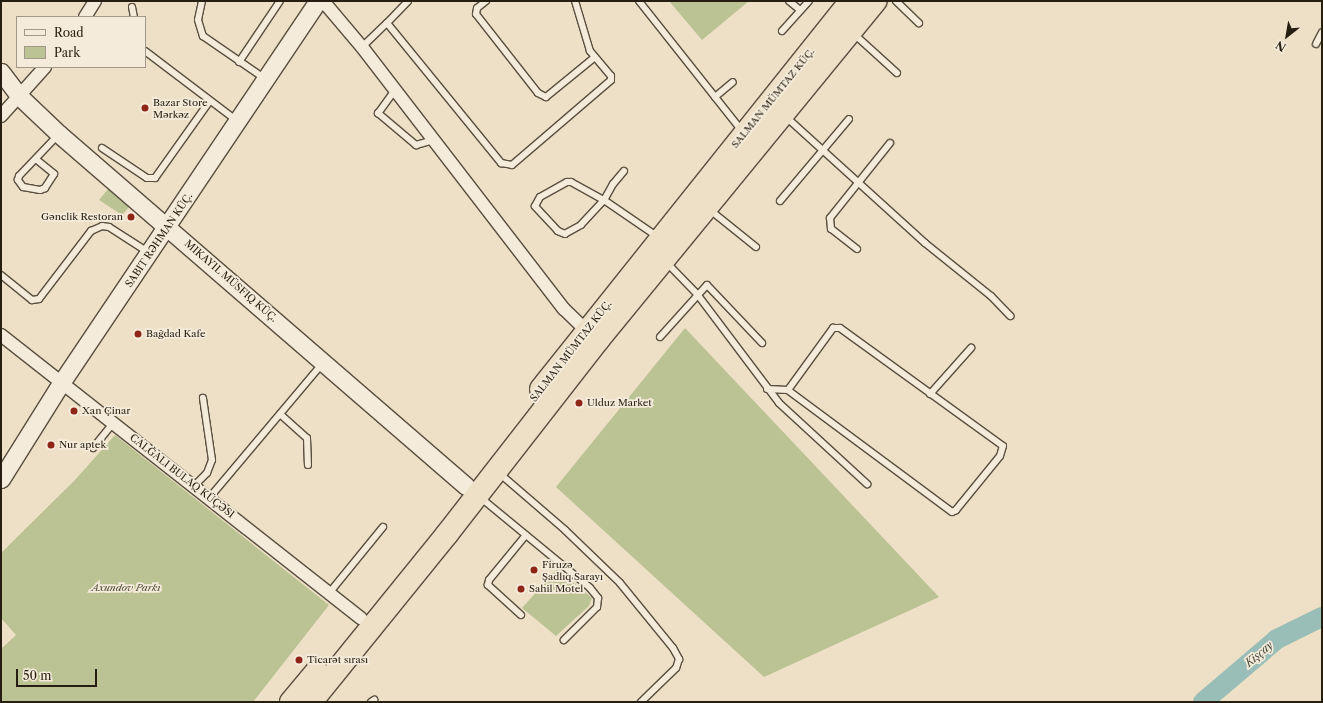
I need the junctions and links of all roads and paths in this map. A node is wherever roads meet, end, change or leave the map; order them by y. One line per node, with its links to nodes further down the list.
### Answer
1 (95, 1): 17 (street)
2 (202, 1): 27 (lane)
3 (280, 1): 27 (lane)
4 (318, 1): 31 (main road, SABIT RƏHMAN KÜÇ.)
5 (323, 1): 24 (street)
6 (408, 1): 19 (lane)
7 (486, 1): 26 (lane)
8 (575, 1): 26 (lane)
9 (639, 1): 35 (lane)
10 (789, 1): 15 (lane)
11 (809, 1): 15 (lane)
12 (875, 1): 16 (highway)
13 (896, 1): 20 (lane)
14 (132, 7): 18 (lane)
15 (800, 10): 21 (lane)
16 (849, 13): 30 (lane); 37 (highway); 41 (highway, SALMAN MÜMTAZ KÜÇ.)
17 (86, 16)
18 (134, 16)
19 (387, 23): 24 (lane); 26 (lane)
20 (919, 23)
21 (782, 31)
22 (1322, 32): 23 (lane)
23 (1316, 44)
24 (362, 47): 33 (street)
25 (146, 52): 36 (lane)
26 (595, 57)
27 (239, 62): 31 (lane)
28 (44, 68): 34 (street)
29 (1, 72): 34 (main road)
30 (897, 73)
31 (267, 79): 40 (main road, SABIT RƏHMAN KÜÇ.)
32 (733, 82): 35 (lane)
33 (395, 90): 43 (street); 43 (lane)
34 (19, 96): 38 (street); 42 (main road)
35 (715, 97): 41 (lane)
36 (209, 102): 40 (lane); 45 (lane)
37 (783, 114): 46 (lane); 51 (highway)
38 (1, 116)
39 (849, 119): 46 (lane)
40 (238, 122): 52 (main road, SABIT RƏHMAN KÜÇ.)
41 (745, 133): 51 (highway, SALMAN MÜMTAZ KÜÇ.)
42 (59, 134): 47 (lane); 52 (main road)
43 (434, 140): 60 (street)
44 (890, 143): 54 (lane)
45 (102, 148)
46 (824, 149): 50 (lane); 59 (lane)
47 (37, 160): 47 (lane)
48 (624, 171): 49 (lane)
49 (604, 200): 49 (lane); 55 (lane)
50 (780, 202)
51 (695, 213): 53 (lane); 55 (highway)
52 (169, 226): 56 (main road, SABIT RƏHMAN KÜÇ.); 65 (main road)
53 (756, 247)
54 (857, 249)
55 (658, 250): 58 (lane); 60 (highway, SALMAN MÜMTAZ KÜÇ.); 75 (highway)
56 (150, 254): 57 (lane); 66 (main road, SABIT RƏHMAN KÜÇ.)
57 (1, 275)
58 (697, 294): 62 (lane); 63 (lane); 67 (lane)
59 (1010, 316)
60 (586, 330): 79 (highway, SALMAN MÜMTAZ KÜÇ.)
61 (1, 335): 66 (street)
62 (660, 337)
63 (762, 344)
64 (971, 348): 69 (lane)
65 (324, 362): 71 (lane); 79 (main road)
66 (61, 383): 72 (street); 76 (main road, SABIT RƏHMAN KÜÇ.)
67 (767, 389): 68 (lane); 77 (lane)
68 (788, 390): 69 (lane); 69 (lane)
69 (930, 394)
70 (203, 398): 78 (lane)
71 (280, 414): 74 (lane); 80 (lane)
72 (113, 423): 73 (lane); 78 (street)
73 (93, 448)
74 (308, 465)
75 (496, 471): 79 (highway); 89 (lane)
76 (1, 479)
77 (867, 484)
78 (195, 485): 80 (street)
79 (472, 491): 82 (lane); 85 (highway)
80 (210, 497): 83 (street)
81 (383, 527): 83 (lane)
82 (526, 535): 84 (lane); 86 (lane)
83 (330, 592): 85 (street)
84 (521, 615)
85 (366, 622): 87 (highway); 88 (highway)
86 (564, 640)
87 (291, 702)
88 (311, 702)
89 (641, 702)

